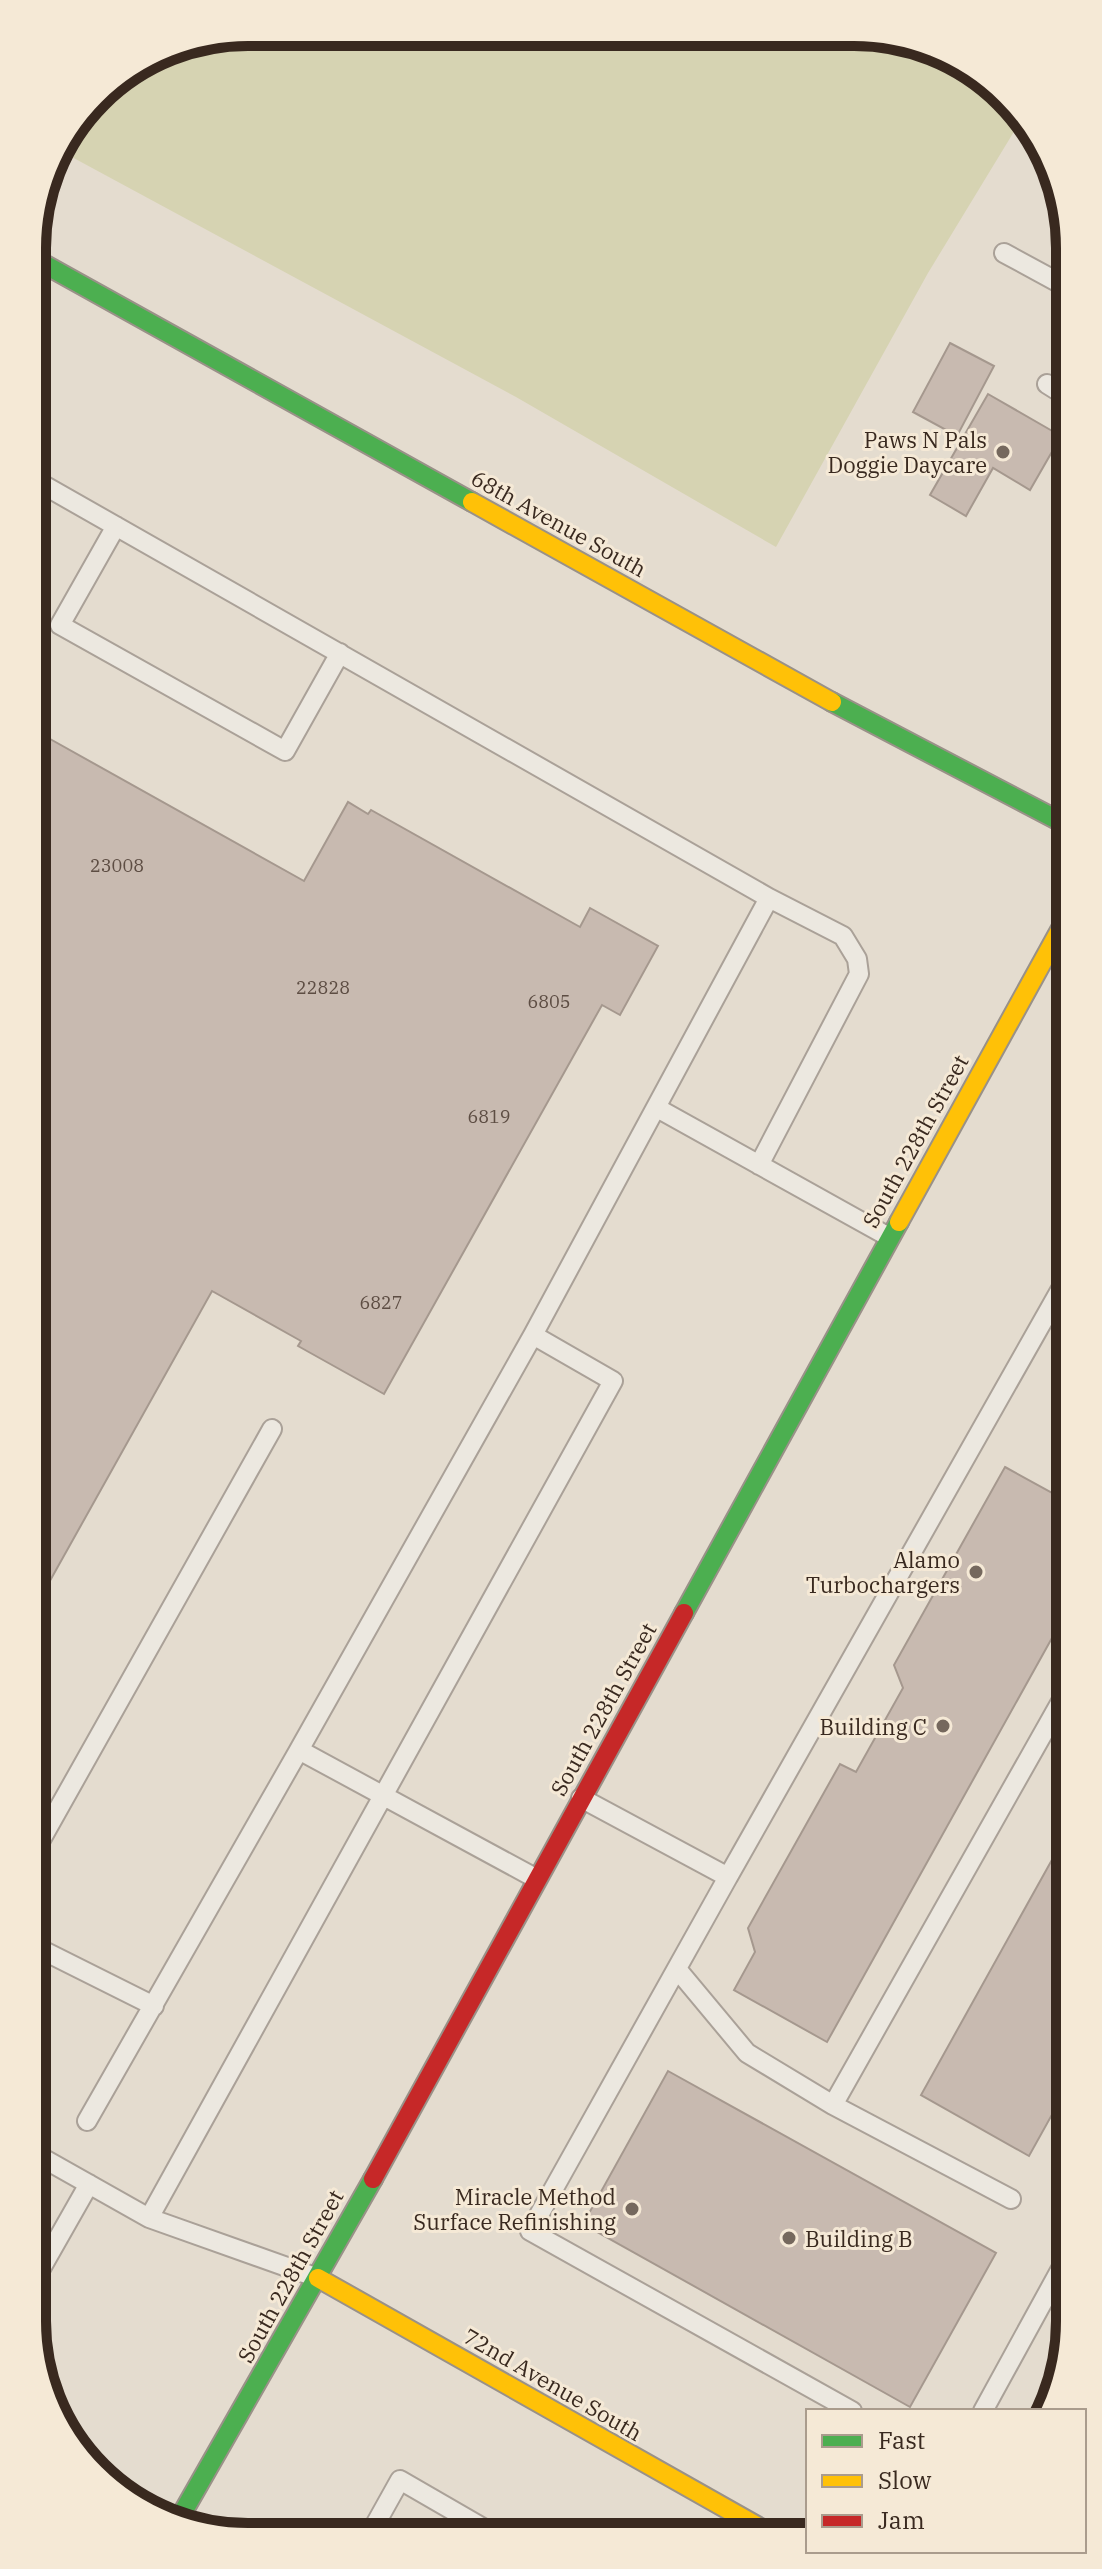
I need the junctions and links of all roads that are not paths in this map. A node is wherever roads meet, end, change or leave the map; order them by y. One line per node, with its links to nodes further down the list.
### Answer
1 (1004, 253): 3 (lane)
2 (46, 265): 7 (main road, 68th Avenue South)
3 (1056, 281)
4 (46, 486): 5 (lane)
5 (116, 526): 6 (lane); 6 (lane)
6 (340, 653): 8 (lane)
7 (1056, 819)
8 (769, 898): 10 (lane); 11 (lane)
9 (1056, 937): 12 (main road, South 228th Street)
10 (657, 1108): 11 (lane); 14 (lane)
11 (759, 1165): 12 (lane)
12 (889, 1237): 19 (main road, South 228th Street)
13 (1056, 1298): 21 (lane)
14 (533, 1335): 17 (lane); 18 (lane)
15 (272, 1429): 20 (lane)
16 (1056, 1710): 26 (lane)
17 (299, 1750): 18 (lane); 25 (lane)
18 (385, 1797): 22 (lane); 31 (lane)
19 (581, 1798): 21 (lane); 22 (main road, South 228th Street)
20 (46, 1831)
21 (728, 1877): 24 (lane)
22 (537, 1879): 33 (main road, South 228th Street)
23 (46, 1952): 25 (lane)
24 (677, 1969): 26 (lane); 35 (lane)
25 (154, 2006): 27 (lane)
26 (833, 2105): 30 (lane)
27 (87, 2121)
28 (46, 2160): 29 (lane)
29 (89, 2184): 31 (lane); 32 (lane)
30 (1011, 2199)
31 (149, 2218): 33 (lane)
32 (46, 2260)
33 (318, 2278): 37 (main road, South 228th Street); 40 (main road, 72nd Avenue South)
34 (1056, 2278): 36 (lane)
35 (848, 2409)
36 (984, 2409)
37 (183, 2512)
38 (376, 2523): 39 (lane)
39 (474, 2523)
40 (739, 2523)

